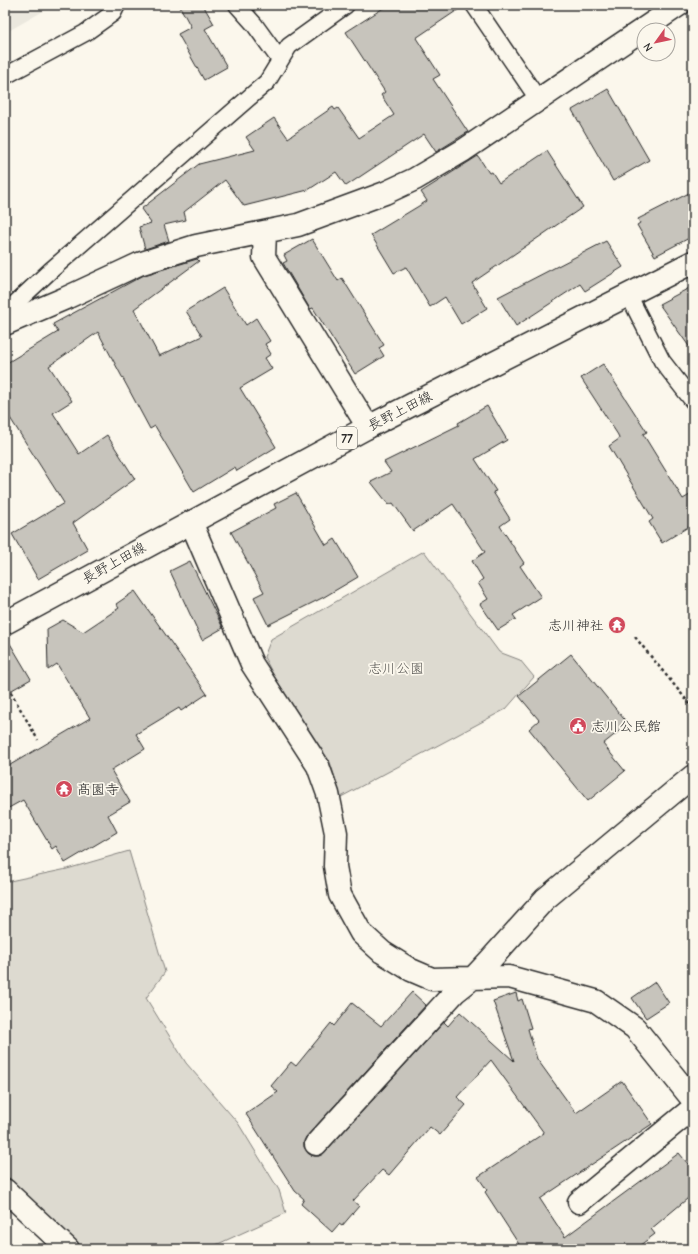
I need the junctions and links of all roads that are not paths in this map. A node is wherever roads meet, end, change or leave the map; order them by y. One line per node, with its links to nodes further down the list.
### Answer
1 (117, 5): 7 (lane)
2 (237, 5): 6 (lane)
3 (346, 5): 6 (lane)
4 (474, 5): 8 (lane)
5 (679, 5): 8 (street)
6 (280, 60): 12 (lane)
7 (5, 76)
8 (538, 99): 9 (street)
9 (265, 233): 13 (street); 15 (street)
10 (693, 262): 11 (street, 長野上田線 / 77)
11 (628, 294): 14 (lane); 15 (street, 長野上田線 / 77)
12 (5, 313)
13 (5, 324)
14 (693, 401)
15 (368, 427): 16 (street, 長野上田線 / 77)
16 (191, 522): 17 (street, 長野上田線 / 77); 19 (street)
17 (5, 623)
18 (693, 776): 19 (street)
19 (474, 977): 20 (street); 22 (street)
20 (693, 1100)
21 (693, 1108): 24 (street)
22 (316, 1144)
23 (5, 1190): 25 (street)
24 (579, 1202)
25 (68, 1249)

